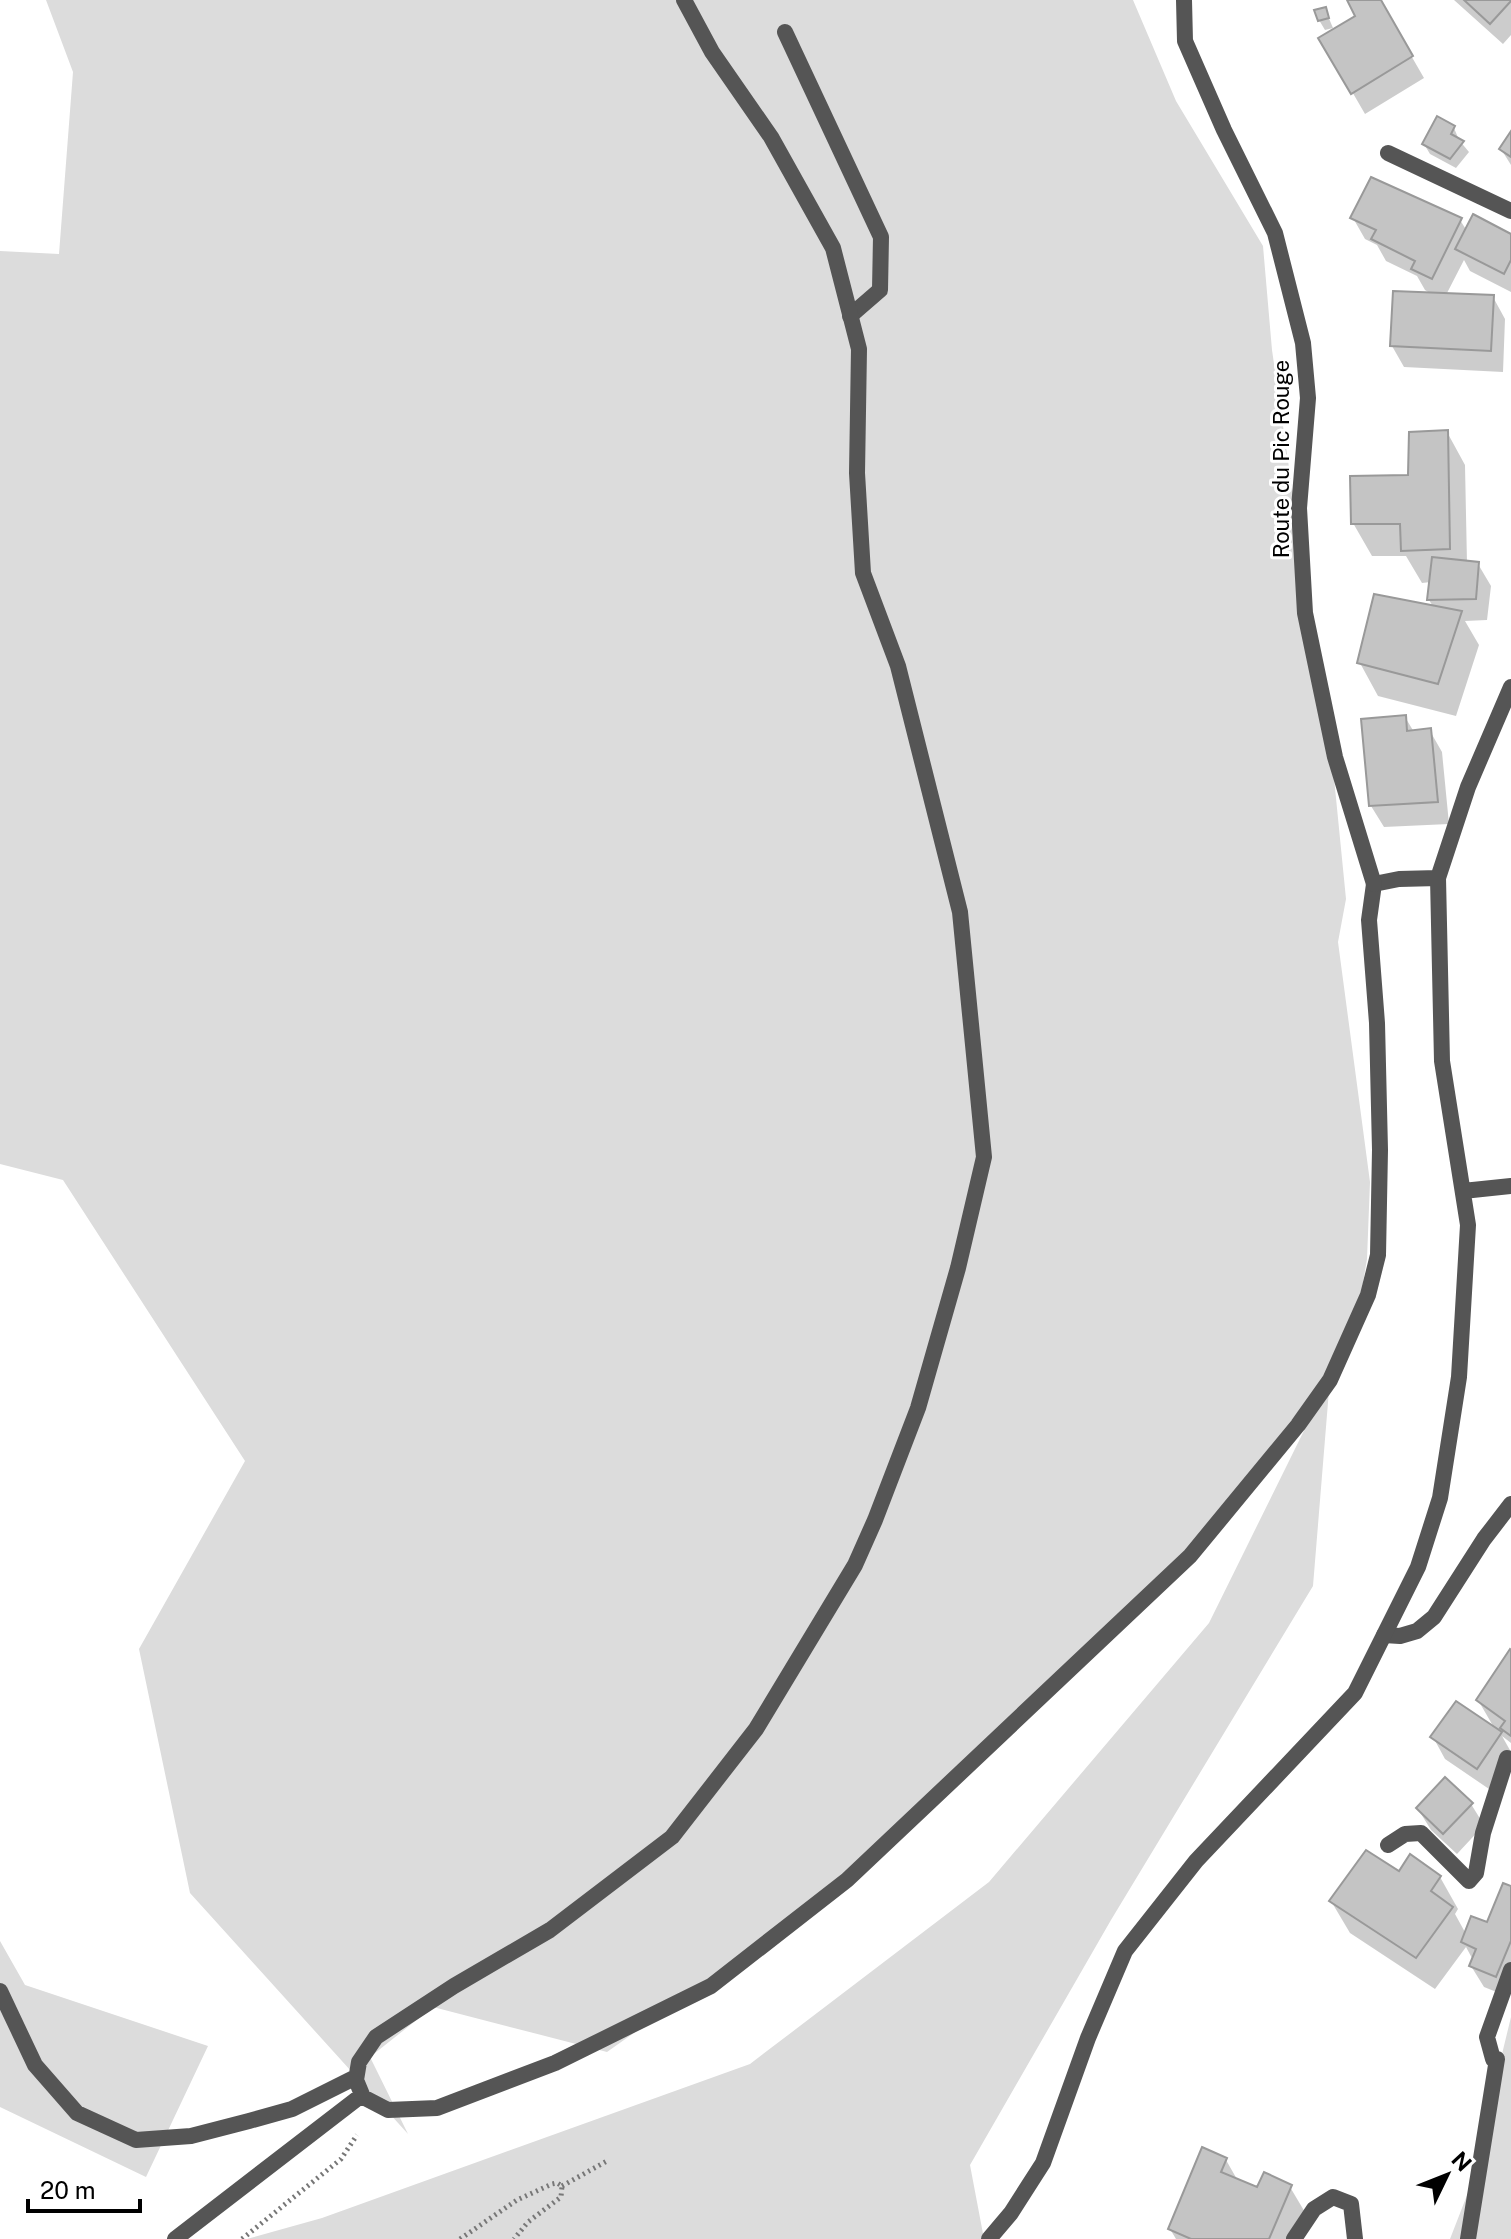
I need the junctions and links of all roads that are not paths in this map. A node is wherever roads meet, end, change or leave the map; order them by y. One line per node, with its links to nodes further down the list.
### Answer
1 (684, 0): 6 (street)
2 (1184, 0): 9 (street, Route du Pic Rouge)
3 (785, 32): 6 (street)
4 (1388, 153): 5 (street)
5 (1511, 211)
6 (850, 316): 19 (street)
7 (1511, 687): 8 (street)
8 (1438, 878): 9 (street); 11 (street)
9 (1374, 884): 20 (street)
10 (1511, 1186): 11 (street)
11 (1463, 1191): 13 (street)
12 (1511, 1504): 13 (street)
13 (1384, 1635): 22 (street)
14 (1511, 1759): 15 (street)
15 (1388, 1845)
16 (1511, 1970): 18 (street)
17 (0, 1991): 19 (street)
18 (1504, 2057): 25 (street)
19 (356, 2077): 20 (street)
20 (362, 2095): 21 (street)
21 (175, 2239)
22 (989, 2239)
23 (1294, 2239): 24 (street)
24 (1355, 2239)
25 (1468, 2239)

